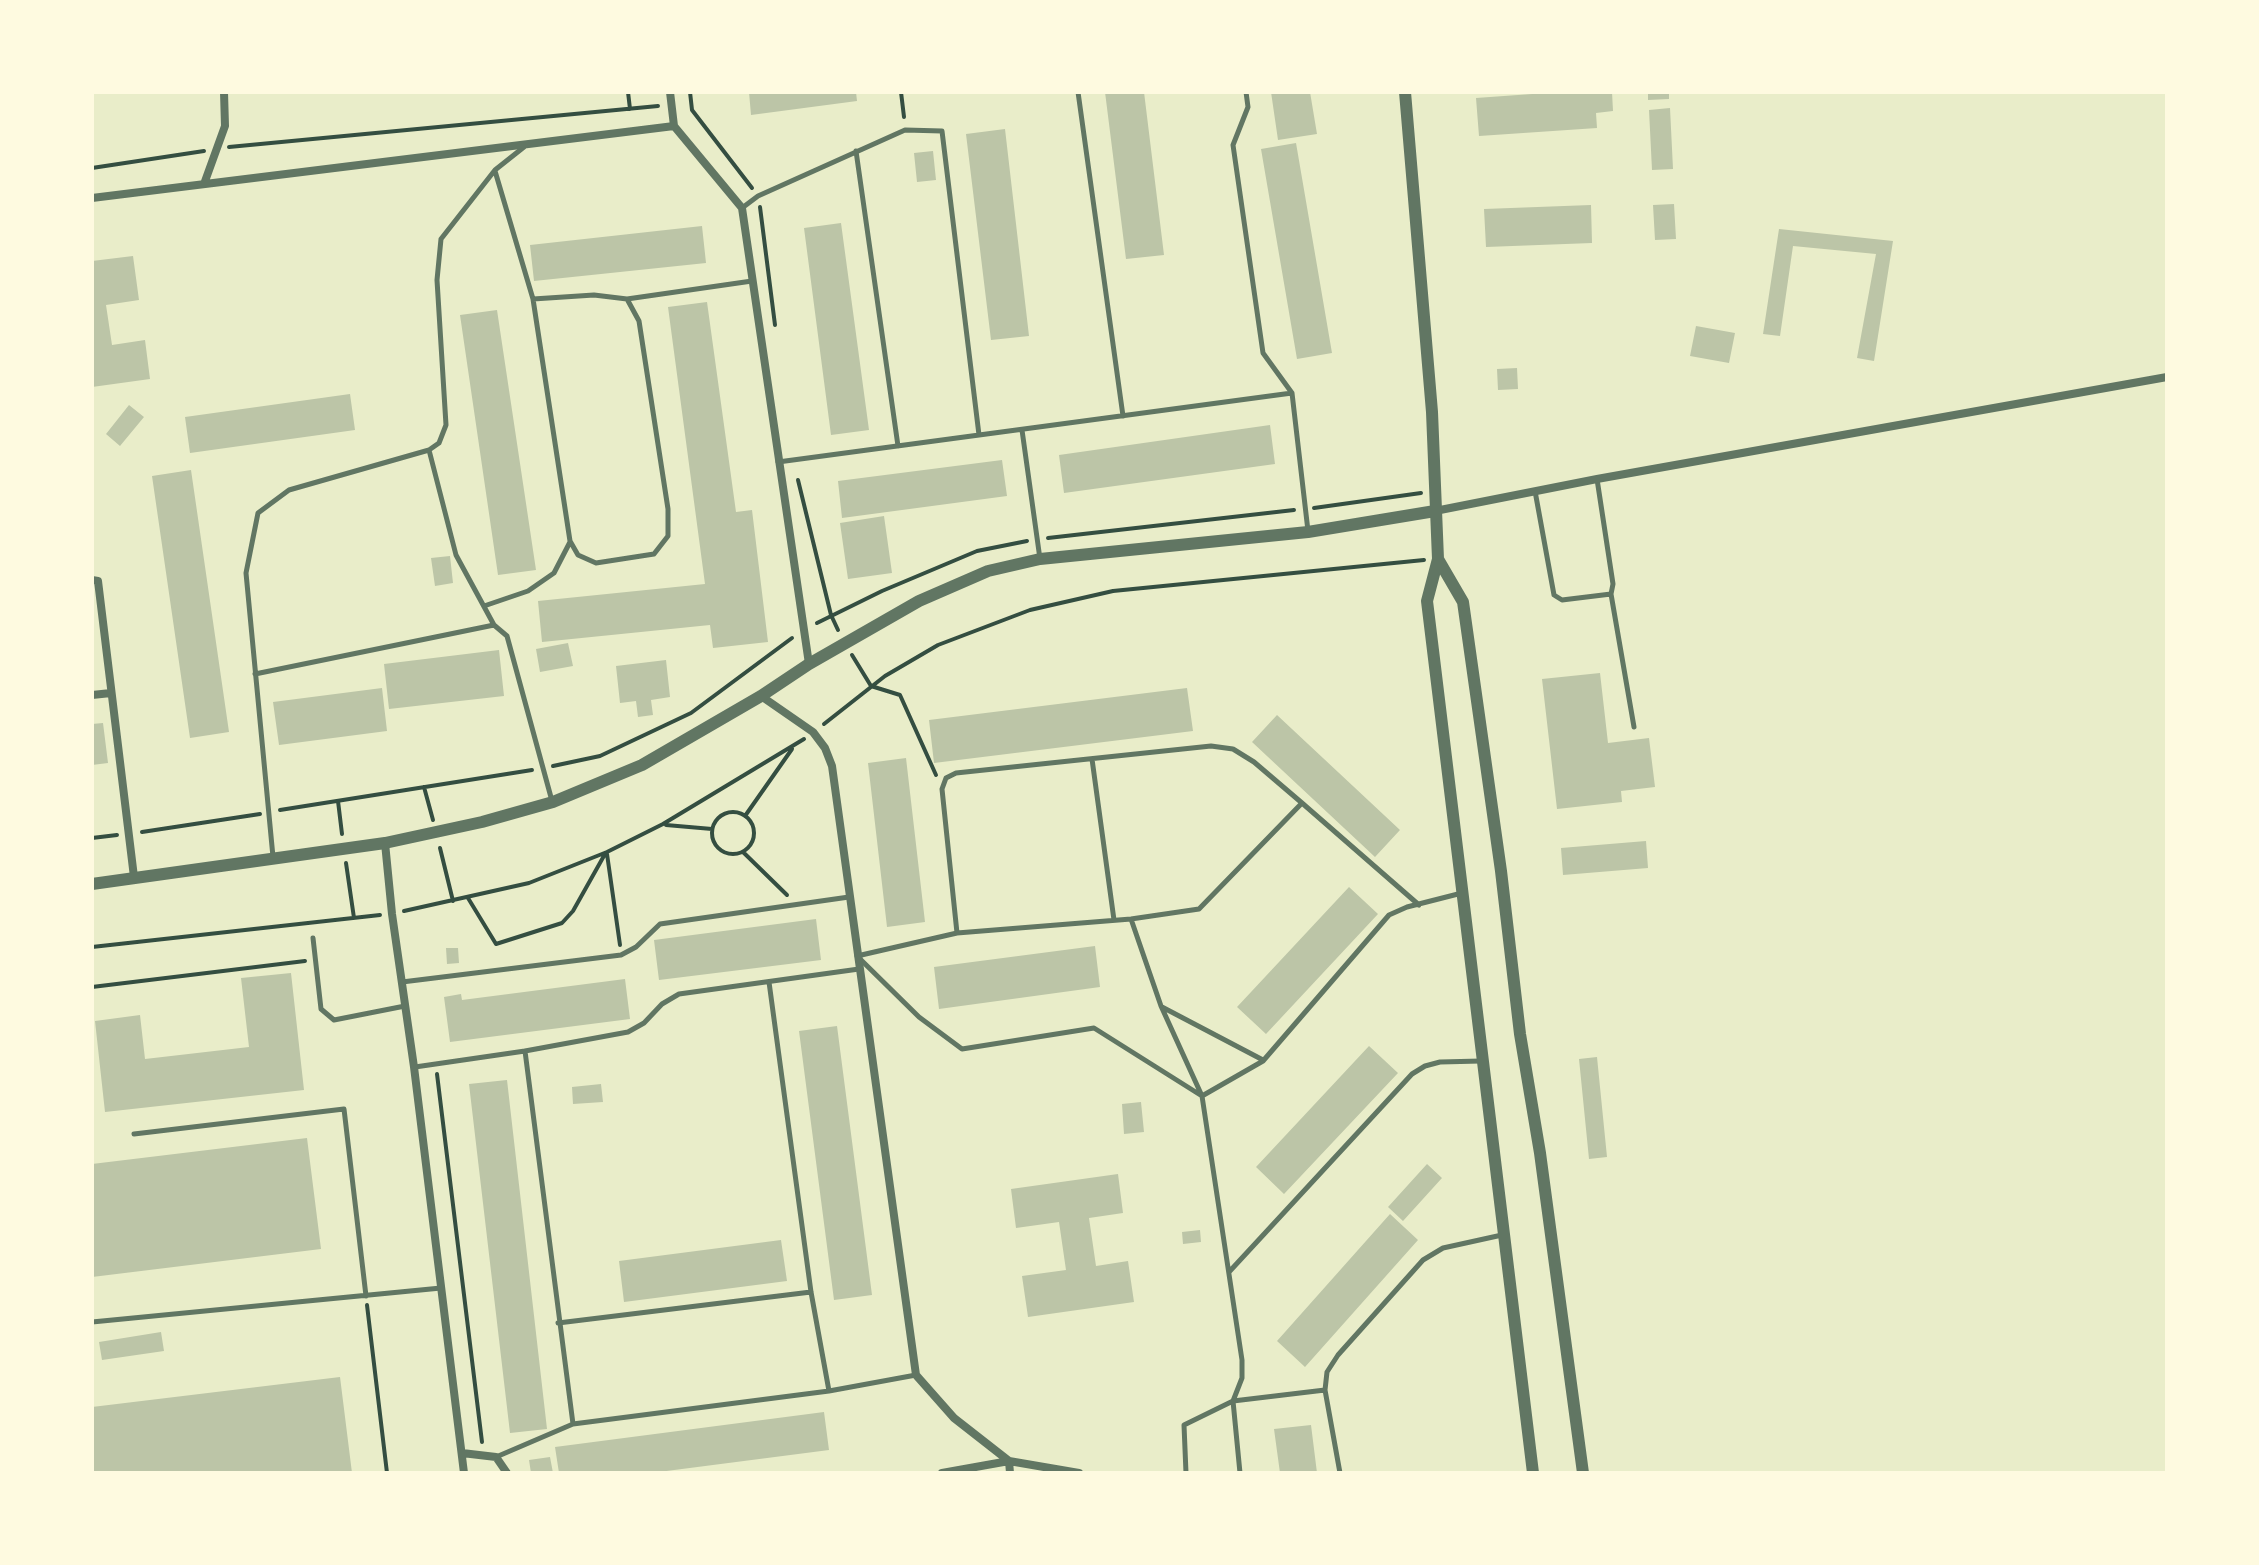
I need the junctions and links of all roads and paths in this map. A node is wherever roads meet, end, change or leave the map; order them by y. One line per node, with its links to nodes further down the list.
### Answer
1 (224, 92): 14 (street)
2 (628, 92): 9 (path)
3 (670, 92): 8 (street)
4 (901, 92): 11 (path)
5 (1078, 92): 26 (lane)
6 (1246, 92): 25 (lane)
7 (1405, 92): 34 (street)
8 (671, 104): 9 (path); 10 (street)
9 (630, 109): 12 (path); 14 (path)
10 (674, 126): 12 (street); 20 (street)
11 (905, 130): 15 (lane); 28 (lane)
12 (632, 131): 13 (street)
13 (527, 144): 17 (lane); 18 (street)
14 (218, 148): 16 (path); 18 (street)
15 (856, 151): 20 (lane); 29 (lane)
16 (92, 168)
17 (495, 170): 22 (lane); 30 (lane)
18 (204, 184): 19 (street)
19 (92, 198)
20 (742, 208): 21 (street)
21 (752, 281): 23 (lane); 31 (street)
22 (533, 299): 23 (lane); 39 (lane)
23 (627, 299): 39 (lane)
24 (2167, 377): 32 (street)
25 (1292, 393): 26 (lane); 35 (lane)
26 (1123, 416): 27 (lane)
27 (1022, 430): 28 (lane); 38 (lane)
28 (979, 435): 29 (lane)
29 (898, 446): 31 (lane)
30 (429, 450): 44 (lane); 48 (lane)
31 (777, 462): 46 (street)
32 (1597, 479): 33 (street); 43 (lane)
33 (1535, 491): 36 (street); 43 (lane)
34 (1434, 492): 35 (path); 36 (street)
35 (1306, 509): 37 (lane); 38 (path)
36 (1435, 511): 37 (street); 41 (street)
37 (1308, 532): 40 (street)
38 (1037, 539): 40 (lane); 46 (path)
39 (570, 541): 44 (lane)
40 (1040, 559): 47 (street)
41 (1438, 559): 49 (path); 73 (street); 126 (street)
42 (92, 580): 50 (street)
43 (1611, 594): 53 (lane)
44 (484, 606): 45 (lane)
45 (494, 625): 48 (lane); 57 (lane)
46 (803, 631): 47 (street); 57 (path)
47 (809, 664): 52 (street)
48 (255, 674): 61 (lane)
49 (871, 686): 54 (path); 58 (path)
50 (111, 693): 51 (street); 65 (street)
51 (92, 695)
52 (761, 696): 54 (street); 59 (street)
53 (1634, 727)
54 (813, 732): 55 (path); 74 (street)
55 (793, 747): 62 (path); 63 (path)
56 (1092, 759): 58 (lane); 60 (lane); 80 (lane)
57 (543, 768): 59 (lane); 61 (path)
58 (942, 789): 81 (lane)
59 (553, 802): 67 (street)
60 (1302, 803): 77 (lane); 79 (lane)
61 (268, 812): 65 (path); 70 (lane)
62 (745, 816): 64 (path); 69 (path)
63 (663, 824): 64 (path); 68 (path)
64 (712, 829): 69 (path)
65 (129, 834): 66 (path); 71 (street)
66 (92, 838)
67 (385, 843): 70 (street); 78 (street)
68 (607, 852): 75 (path); 75 (path); 84 (path)
69 (743, 852): 76 (path)
70 (273, 858): 71 (street)
71 (134, 877): 72 (street)
72 (92, 884)
73 (1462, 893): 77 (lane); 95 (street)
74 (849, 897): 76 (lane); 85 (street)
75 (468, 898): 78 (path)
76 (796, 904): 84 (lane)
77 (1419, 905): 94 (lane)
78 (392, 914): 83 (path); 88 (street)
79 (1131, 919): 80 (lane); 92 (lane)
80 (1114, 920): 81 (lane)
81 (957, 933): 85 (lane)
82 (313, 938): 86 (lane)
83 (92, 947)
84 (621, 955): 88 (lane)
85 (857, 956): 87 (street); 98 (lane)
86 (315, 960): 90 (path); 91 (lane)
87 (859, 969): 89 (lane); 107 (street)
88 (402, 982): 91 (street)
89 (769, 982): 93 (lane); 103 (lane)
90 (92, 987)
91 (406, 1006): 97 (street)
92 (1161, 1006): 94 (lane); 98 (lane)
93 (525, 1051): 96 (lane); 106 (lane)
94 (1263, 1061): 98 (lane)
95 (1482, 1061): 100 (street); 101 (lane)
96 (436, 1064): 97 (lane); 113 (path)
97 (414, 1067): 102 (street)
98 (1202, 1096): 101 (lane)
99 (134, 1134): 104 (lane)
100 (1503, 1235): 108 (lane); 125 (street)
101 (1229, 1272): 110 (lane)
102 (442, 1287): 104 (lane); 112 (street)
103 (811, 1292): 106 (lane); 109 (lane)
104 (366, 1296): 105 (lane); 116 (path)
105 (92, 1322)
106 (558, 1323): 111 (lane)
107 (916, 1375): 109 (lane); 115 (street)
108 (1325, 1390): 110 (lane); 124 (lane)
109 (829, 1391): 111 (lane)
110 (1233, 1401): 122 (lane); 123 (lane)
111 (573, 1424): 114 (lane)
112 (462, 1453): 113 (street); 117 (street)
113 (483, 1456): 114 (street)
114 (496, 1457): 118 (street)
115 (1009, 1461): 119 (street); 120 (street); 121 (street)
116 (387, 1473)
117 (464, 1473)
118 (507, 1473)
119 (942, 1473)
120 (1010, 1473)
121 (1079, 1473)
122 (1186, 1473)
123 (1240, 1473)
124 (1340, 1473)
125 (1533, 1473)
126 (1583, 1473)

